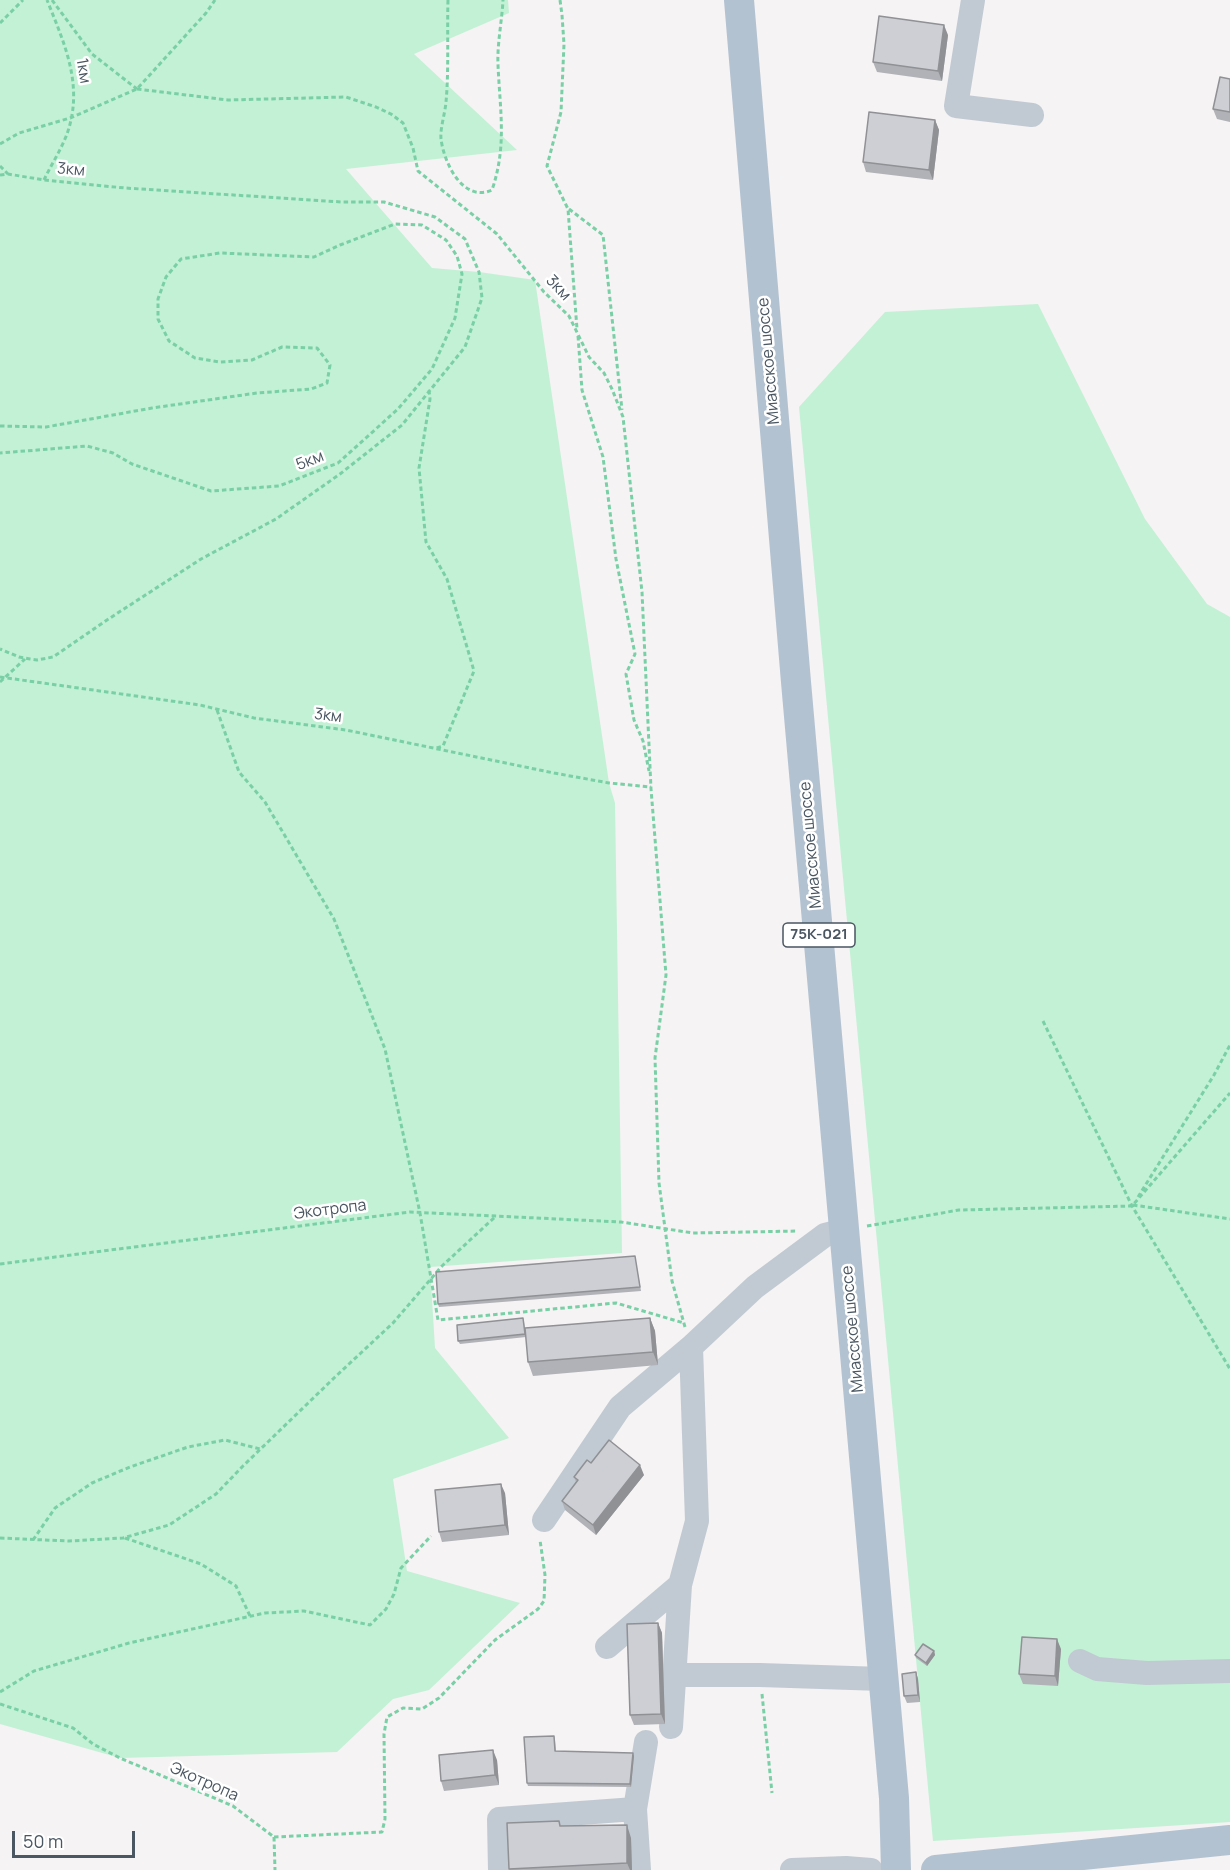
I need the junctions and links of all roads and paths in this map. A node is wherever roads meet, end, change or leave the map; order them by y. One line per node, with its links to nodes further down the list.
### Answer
1 (22, 0): 10 (path)
2 (47, 0): 13 (path, 1км)
3 (52, 0): 11 (path)
4 (215, 0): 11 (path)
5 (448, 0): 6 (path)
6 (503, 0)
7 (560, 0): 19 (path)
8 (739, 0): 41 (main road, Миасское шоссе / 75К-021)
9 (973, 0): 12 (street)
10 (0, 23)
11 (137, 89): 13 (path); 20 (path, 3км)
12 (1032, 115)
13 (70, 118): 14 (path); 18 (path, 1км)
14 (0, 144)
15 (0, 166): 16 (path)
16 (8, 174): 17 (path); 18 (path, 3км)
17 (0, 175)
18 (44, 180): 21 (path, 3км)
19 (568, 209): 20 (path); 22 (path)
20 (578, 331): 22 (path, 3км); 32 (path)
21 (429, 390): 26 (path); 31 (path)
22 (623, 415): 32 (path, 3км)
23 (0, 426): 24 (path, 5км)
24 (0, 453)
25 (0, 649): 26 (path)
26 (26, 658): 28 (path)
27 (0, 677): 28 (path, 3км)
28 (5, 679): 29 (path); 30 (path, 3км)
29 (0, 682)
30 (217, 710): 31 (path, 3км); 37 (path)
31 (434, 748): 32 (path, 3км)
32 (651, 785): 40 (path)
33 (1043, 1021): 36 (path)
34 (1230, 1045): 36 (path)
35 (1230, 1093): 36 (path)
36 (1132, 1206): 39 (path, Экотропа); 41 (path, Экотропа); 47 (path)
37 (420, 1213): 38 (path, Экотропа); 42 (path, Экотропа); 43 (path)
38 (496, 1216): 40 (path, Экотропа); 43 (path)
39 (1230, 1220)
40 (665, 1228): 41 (path, Экотропа); 44 (path)
41 (835, 1233): 45 (street); 61 (main road, Миасское шоссе / 75К-021)
42 (0, 1264)
43 (431, 1279): 44 (path); 48 (path)
44 (684, 1323): 45 (path); 46 (path)
45 (708, 1330): 46 (street)
46 (691, 1347): 49 (street); 54 (street)
47 (1230, 1369)
48 (260, 1449): 52 (path); 53 (path)
49 (544, 1520): 68 (path)
50 (431, 1536): 55 (path)
51 (0, 1538): 53 (path)
52 (123, 1538): 53 (path); 55 (path)
53 (33, 1540)
54 (680, 1585): 56 (street); 60 (street)
55 (250, 1616): 62 (path)
56 (607, 1647)
57 (1080, 1661): 58 (street)
58 (1230, 1671)
59 (760, 1675): 60 (street); 61 (street); 66 (path)
60 (674, 1676): 64 (street)
61 (882, 1679): 75 (main road, Миасское шоссе / 75К-021)
62 (0, 1692)
63 (0, 1704): 68 (path, Экотропа)
64 (671, 1727)
65 (646, 1742): 67 (street)
66 (772, 1793)
67 (635, 1809): 71 (street); 72 (street)
68 (274, 1837): 70 (path)
69 (1230, 1840): 76 (main road)
70 (275, 1870)
71 (500, 1870)
72 (639, 1870)
73 (792, 1870): 74 (street)
74 (871, 1870)
75 (896, 1870)
76 (936, 1870)

